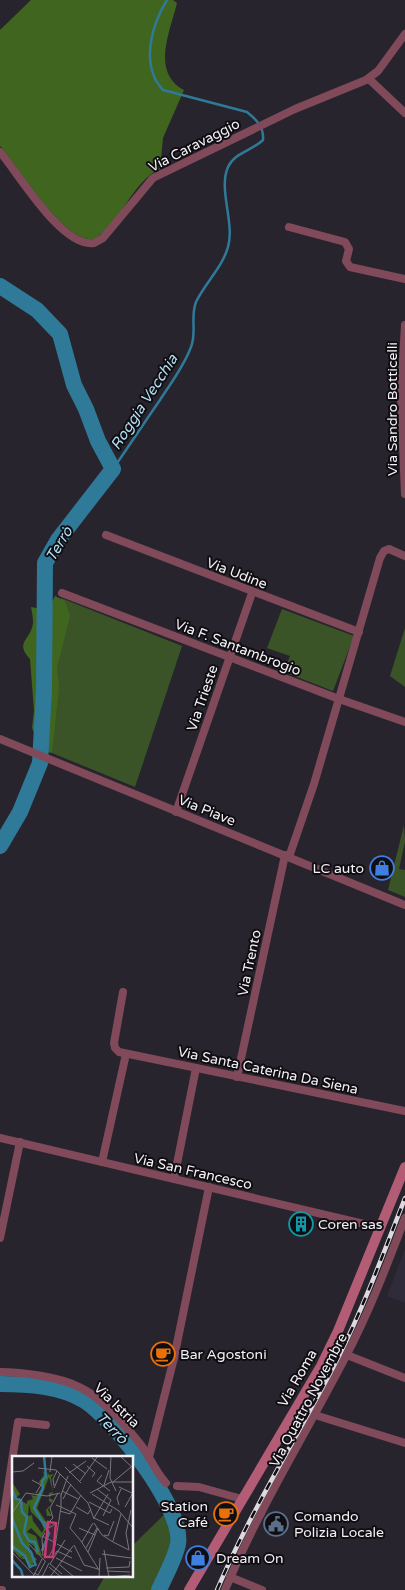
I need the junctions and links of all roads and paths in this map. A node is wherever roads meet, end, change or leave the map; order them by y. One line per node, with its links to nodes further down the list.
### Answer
1 (405, 34): 2 (street, Via Caravaggio)
2 (369, 79): 3 (street); 4 (street, Via Caravaggio)
3 (405, 113)
4 (0, 152)
5 (289, 227): 6 (street)
6 (405, 279)
7 (405, 325): 8 (street, Via Sandro Botticelli)
8 (405, 494)
9 (106, 535): 12 (street, Via Udine)
10 (405, 556): 13 (street, Via Trento)
11 (62, 593): 14 (street, Via F. Santambrogio)
12 (252, 593): 13 (street, Via Udine); 14 (street, Via Trieste)
13 (359, 632): 15 (street, Via Trento)
14 (229, 657): 15 (street, Via F. Santambrogio); 18 (street, Via Trieste)
15 (339, 699): 16 (street, Via F. Santambrogio); 19 (street, Via Trento)
16 (405, 722)
17 (0, 738): 18 (street, Via Piave)
18 (176, 812): 19 (street, Via Piave)
19 (287, 856): 20 (street, Via Piave); 24 (street, Via Trento)
20 (405, 905)
21 (123, 992): 22 (street)
22 (126, 1054): 23 (street, Via Santa Caterina Da Siena); 28 (street)
23 (196, 1068): 24 (street, Via Santa Caterina Da Siena); 30 (street)
24 (237, 1077): 25 (street, Via Santa Caterina Da Siena)
25 (405, 1111)
26 (0, 1138): 27 (street, Via San Francesco)
27 (20, 1142): 28 (street, Via San Francesco); 34 (street)
28 (102, 1162): 30 (street, Via San Francesco)
29 (405, 1167): 33 (street, Via Roma)
30 (174, 1179): 31 (street, Via San Francesco)
31 (209, 1187): 33 (street, Via San Francesco); 42 (street)
32 (405, 1218): 35 (street, Via Quattro Novembre)
33 (381, 1228): 46 (street, Via Roma)
34 (0, 1238)
35 (347, 1356): 37 (street); 38 (street, Via Quattro Novembre)
36 (0, 1372): 42 (street, Via Istria)
37 (405, 1378)
38 (315, 1415): 40 (street); 48 (street, Via Quattro Novembre)
39 (46, 1425): 41 (street)
40 (405, 1443)
41 (14, 1456)
42 (149, 1457): 44 (street, Via Istria)
43 (12, 1469): 47 (street)
44 (166, 1483)
45 (177, 1486): 46 (street)
46 (242, 1499): 49 (street, Via Roma)
47 (0, 1526)
48 (230, 1576): 50 (street, Via Quattro Novembre); 51 (street)
49 (189, 1590)
50 (225, 1590)
51 (262, 1590)

